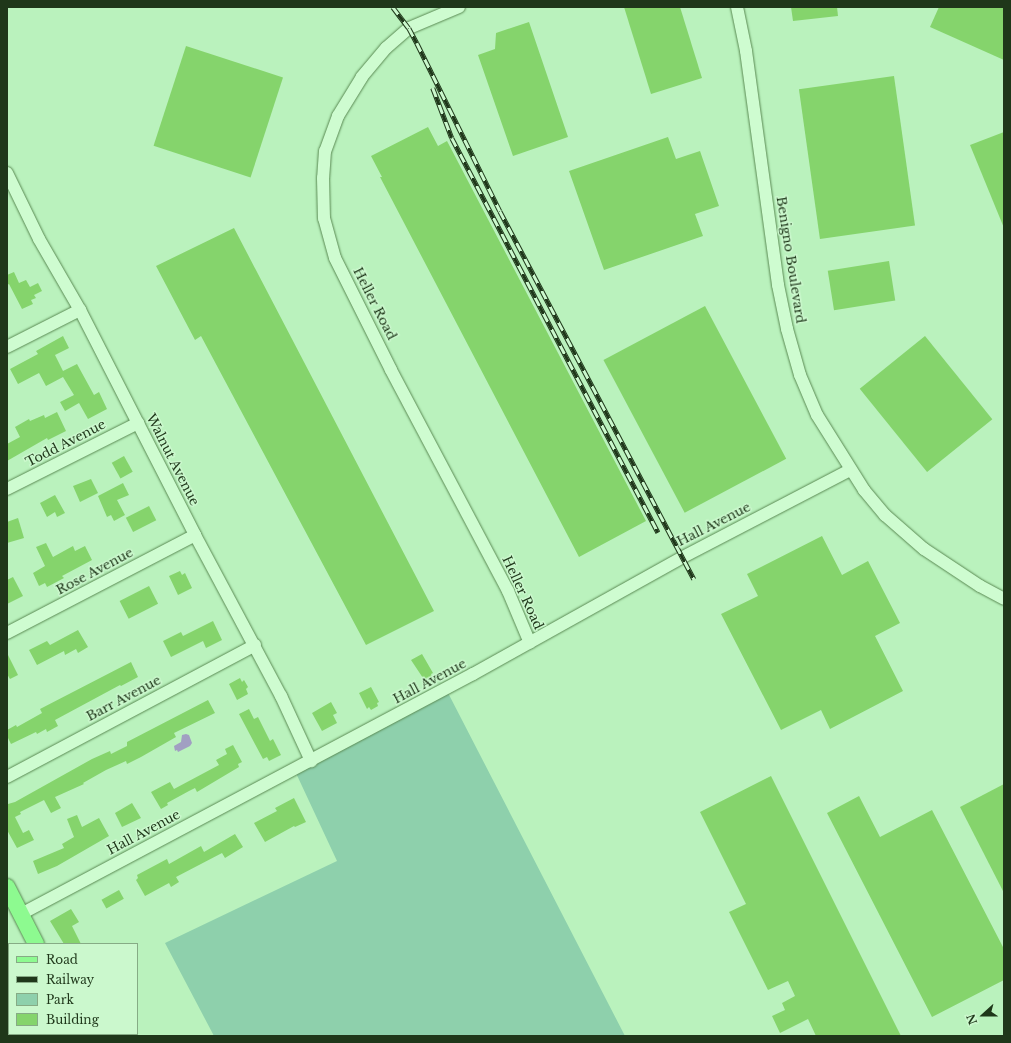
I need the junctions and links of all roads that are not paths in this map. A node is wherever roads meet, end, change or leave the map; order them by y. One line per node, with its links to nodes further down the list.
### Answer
1 (459, 7): 12 (street, Heller Road)
2 (737, 7): 7 (street, Benigno Boulevard)
3 (7, 173): 4 (street, Walnut Avenue)
4 (80, 310): 5 (street); 6 (street, Walnut Avenue)
5 (7, 348)
6 (138, 423): 8 (street, Todd Avenue); 9 (street, Walnut Avenue)
7 (850, 470): 10 (street, Benigno Boulevard); 12 (street, Hall Avenue)
8 (7, 489)
9 (195, 535): 11 (street, Rose Avenue); 13 (street, Walnut Avenue)
10 (1004, 599)
11 (7, 633)
12 (530, 643): 14 (street, Hall Avenue)
13 (255, 645): 14 (street, Walnut Avenue); 15 (street, Barr Avenue)
14 (311, 761): 17 (street, Hall Avenue)
15 (7, 777)
16 (7, 888): 17 (main road)
17 (21, 914): 18 (main road)
18 (36, 943)

